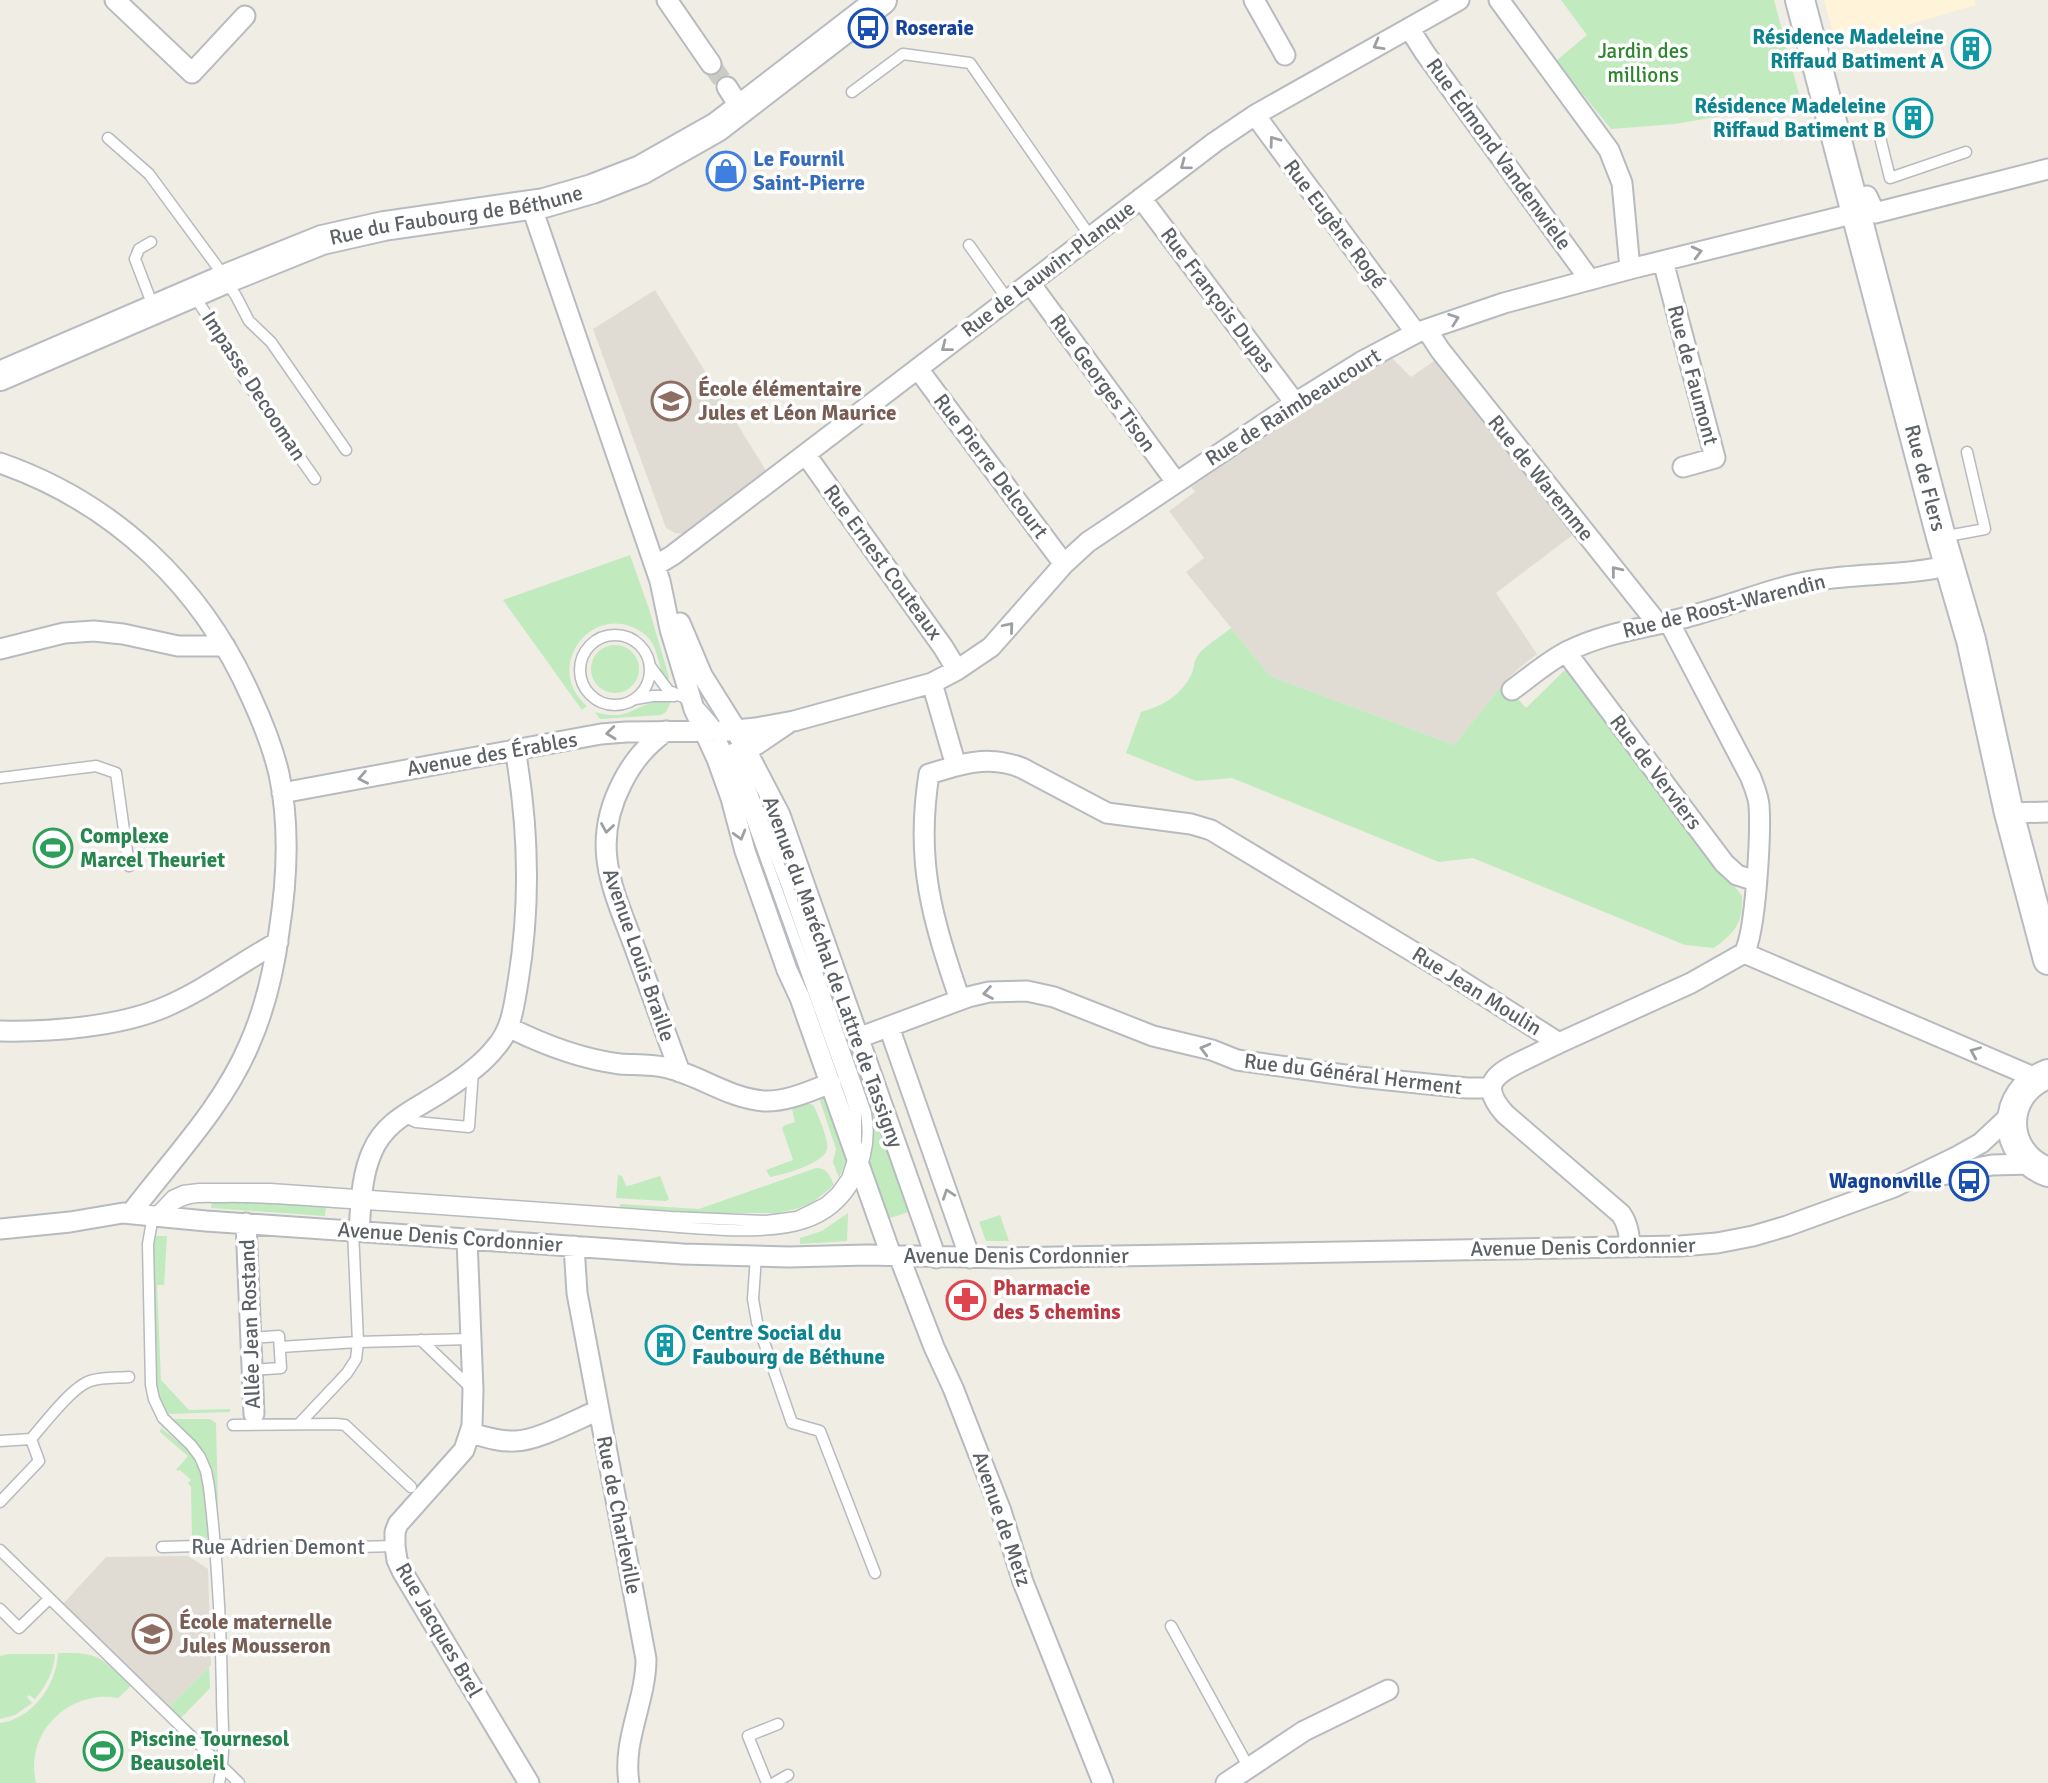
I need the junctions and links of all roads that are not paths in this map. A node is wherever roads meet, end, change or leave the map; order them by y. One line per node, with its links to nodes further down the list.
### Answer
1 (115, 0): 8 (street)
2 (667, 0): 11 (street)
3 (882, 0): 19 (main road, Rue du Faubourg de Béthune)
4 (1254, 0): 10 (street)
5 (1459, 0): 9 (street, Rue de Lauwin-Planque)
6 (1499, 0): 25 (street)
7 (1800, 0): 14 (main road, Rue de Flers)
8 (245, 16)
9 (1409, 28): 13 (street, Rue de Lauwin-Planque, one-way to 13); 27 (street, Rue Edmond Vandenwiele)
10 (1284, 55)
11 (711, 64)
12 (852, 92): 21 (lane)
13 (1255, 115): 18 (street, Rue de Lauwin-Planque, one-way to 18); 32 (street, Rue Eugène Rogé, one-way to 13)
14 (1837, 137): 16 (lane); 20 (main road, Rue de Flers)
15 (108, 138): 26 (lane)
16 (1966, 152)
17 (2048, 169): 20 (street)
18 (1141, 198): 21 (street, Rue de Lauwin-Planque); 35 (street, Rue François Dupas)
19 (531, 205): 26 (main road, Rue du Faubourg de Béthune); 46 (street, Avenue du Maréchal de Lattre de Tassigny)
20 (1855, 206): 24 (street, Rue de Raimbeaucourt, one-way to 20); 43 (main road, Rue de Flers)
21 (1090, 236): 28 (street, Rue de Lauwin-Planque)
22 (151, 242): 31 (lane)
23 (969, 245): 30 (lane)
24 (1663, 261): 25 (street, Rue de Raimbeaucourt); 40 (street, Rue de Faumont)
25 (1630, 269): 27 (street, Rue de Raimbeaucourt)
26 (225, 279): 29 (main road, Rue du Faubourg de Béthune); 36 (lane)
27 (1590, 280): 32 (street, Rue de Raimbeaucourt, one-way to 27)
28 (1030, 283): 30 (street, Rue de Lauwin-Planque); 42 (street, Rue Georges Tison)
29 (193, 293): 31 (main road, Rue du Faubourg de Béthune); 41 (lane, Impasse Decooman)
30 (1007, 300): 33 (street, Rue de Lauwin-Planque, one-way to 33)
31 (155, 310): 34 (main road, Rue du Faubourg de Béthune)
32 (1421, 332): 35 (street, Rue de Raimbeaucourt); 47 (street, Rue de Waremme, one-way to 32)
33 (918, 369): 38 (street, Rue de Lauwin-Planque); 44 (street, Rue Pierre Delcourt)
34 (0, 376)
35 (1295, 402): 42 (street, Rue de Raimbeaucourt)
36 (346, 450)
37 (1967, 452): 43 (lane)
38 (806, 455): 46 (street, Rue de Lauwin-Planque); 52 (street, Rue Ernest Couteaux)
39 (0, 463): 48 (street)
40 (1683, 467)
41 (315, 479)
42 (1176, 482): 44 (street, Rue de Raimbeaucourt)
43 (1941, 537): 45 (main road, Rue de Flers)
44 (1064, 564): 52 (street, Rue de Raimbeaucourt, one-way to 44)
45 (1950, 565): 47 (street, Rue de Roost-Warendin); 66 (main road, Rue de Flers)
46 (657, 573): 55 (street, Avenue du Maréchal de Lattre de Tassigny); 59 (street, Avenue du Maréchal de Lattre de Tassigny)
47 (1664, 623): 50 (street, Rue de Roost-Warendin); 68 (street, Rue de Waremme)
48 (225, 646): 49 (street); 64 (street)
49 (0, 649)
50 (1566, 652): 54 (street, Rue de Roost-Warendin); 68 (street, Rue de Verviers)
51 (650, 666): 55 (lane); 56 (lane); 56 (lane)
52 (957, 670): 53 (street, Rue de Raimbeaucourt)
53 (932, 683): 57 (street, Rue de Raimbeaucourt); 62 (street)
54 (1512, 690)
55 (685, 698): 56 (lane); 59 (street, Avenue du Maréchal de Lattre de Tassigny)
56 (634, 699)
57 (794, 721): 59 (street, Rue de Raimbeaucourt); 61 (street, Rue de Raimbeaucourt)
58 (666, 731): 59 (street, Avenue des Érables); 60 (street, Avenue des Érables, one-way to 60); 79 (street, Avenue Louis Braille, one-way to 79)
59 (721, 731): 61 (street, Avenue du Maréchal de Lattre de Tassigny); 61 (street, Avenue du Maréchal de Lattre de Tassigny)
60 (515, 749): 64 (street, Avenue des Érables, one-way to 64); 73 (street)
61 (732, 754): 76 (street, Avenue du Maréchal de Lattre de Tassigny); 81 (street, Avenue du Maréchal de Lattre de Tassigny, one-way to 81); 85 (lane); 85 (lane)
62 (956, 766): 72 (street, Rue Jean Moulin); 77 (street, Rue Jean Moulin)
63 (0, 778): 67 (lane)
64 (282, 793): 69 (street)
65 (2048, 812): 66 (street)
66 (2009, 813): 71 (main road, Rue de Flers)
67 (129, 866)
68 (1756, 881): 70 (street, Rue de Waremme)
69 (278, 942): 75 (street); 89 (street)
70 (1744, 953): 77 (street, Rue Jean Moulin); 80 (street, one-way to 70)
71 (2048, 958)
72 (960, 1000): 74 (street, Rue du Général Herment); 82 (street, Rue du Général Herment, one-way to 72)
73 (508, 1027): 78 (street); 79 (street, Avenue Louis Braille)
74 (889, 1027): 76 (street, Rue du Général Herment); 100 (street, Avenue du Maréchal de Lattre de Tassigny, one-way to 74)
75 (0, 1031)
76 (858, 1038): 99 (street, Avenue du Maréchal de Lattre de Tassigny)
77 (1559, 1043): 82 (street, Rue du Général Herment)
78 (473, 1069): 84 (street); 84 (lane)
79 (680, 1072): 81 (street, Avenue Louis Braille)
80 (2044, 1073): 83 (main road)
81 (831, 1083): 85 (street, Avenue du Maréchal de Lattre de Tassigny)
82 (1490, 1088): 96 (street, Rue du Général Herment)
83 (2013, 1113): 86 (main road); 87 (street, Avenue Denis Cordonnier)
84 (401, 1116): 88 (street)
85 (858, 1160): 88 (lane); 88 (lane); 98 (street, Avenue du Maréchal de Lattre de Tassigny)
86 (2042, 1174): 87 (street, Avenue Denis Cordonnier)
87 (1894, 1187): 96 (street, Avenue Denis Cordonnier)
88 (362, 1199): 90 (lane); 93 (street)
89 (131, 1213): 90 (street, Avenue Denis Cordonnier); 92 (street, Avenue Denis Cordonnier)
90 (154, 1222): 91 (street, Avenue Denis Cordonnier); 118 (lane)
91 (246, 1223): 93 (street, Avenue Denis Cordonnier); 101 (street, Allée Jean Rostand)
92 (0, 1229)
93 (356, 1231): 94 (street, Avenue Denis Cordonnier); 104 (lane)
94 (467, 1239): 95 (street, Avenue Denis Cordonnier); 102 (street, Rue Jacques Brel)
95 (574, 1246): 97 (street, Avenue Denis Cordonnier); 109 (street, Rue de Charleville)
96 (1630, 1246): 100 (street, Avenue Denis Cordonnier)
97 (756, 1256): 98 (street, Avenue Denis Cordonnier); 122 (lane)
98 (895, 1256): 99 (street, Avenue Denis Cordonnier); 137 (street, Avenue de Metz)
99 (936, 1258): 100 (street, Avenue Denis Cordonnier)
100 (970, 1258)
101 (251, 1338): 105 (lane); 106 (street, Allée Jean Rostand)
102 (470, 1339): 103 (lane); 108 (street, Rue Jacques Brel)
103 (421, 1340): 104 (lane); 108 (lane)
104 (358, 1342): 105 (lane); 111 (lane)
105 (280, 1347): 106 (lane)
106 (252, 1370): 110 (street, Allée Jean Rostand)
107 (129, 1377): 114 (lane)
108 (473, 1390): 113 (street, Rue Jacques Brel)
109 (599, 1410): 113 (street); 134 (street, Rue de Charleville)
110 (254, 1419): 111 (lane); 112 (lane)
111 (299, 1424): 116 (lane)
112 (233, 1425)
113 (471, 1433): 119 (street, Rue Jacques Brel)
114 (31, 1439): 115 (lane); 117 (lane)
115 (0, 1441)
116 (411, 1487)
117 (0, 1502)
118 (216, 1545): 119 (lane, Rue Adrien Demont); 120 (lane, Rue Adrien Demont); 128 (lane)
119 (395, 1546): 133 (street, Rue Jacques Brel)
120 (162, 1547)
121 (0, 1550): 123 (lane)
122 (875, 1573)
123 (49, 1599): 124 (lane); 128 (lane)
124 (0, 1609)
125 (1171, 1626): 129 (lane)
126 (1388, 1690): 129 (street)
127 (778, 1724): 135 (lane)
128 (222, 1767): 131 (lane); 132 (lane)
129 (1249, 1768): 138 (street)
130 (788, 1775): 136 (lane)
131 (219, 1783)
132 (239, 1783)
133 (529, 1783)
134 (629, 1783)
135 (767, 1783)
136 (774, 1783)
137 (1103, 1783)
138 (1226, 1783)

